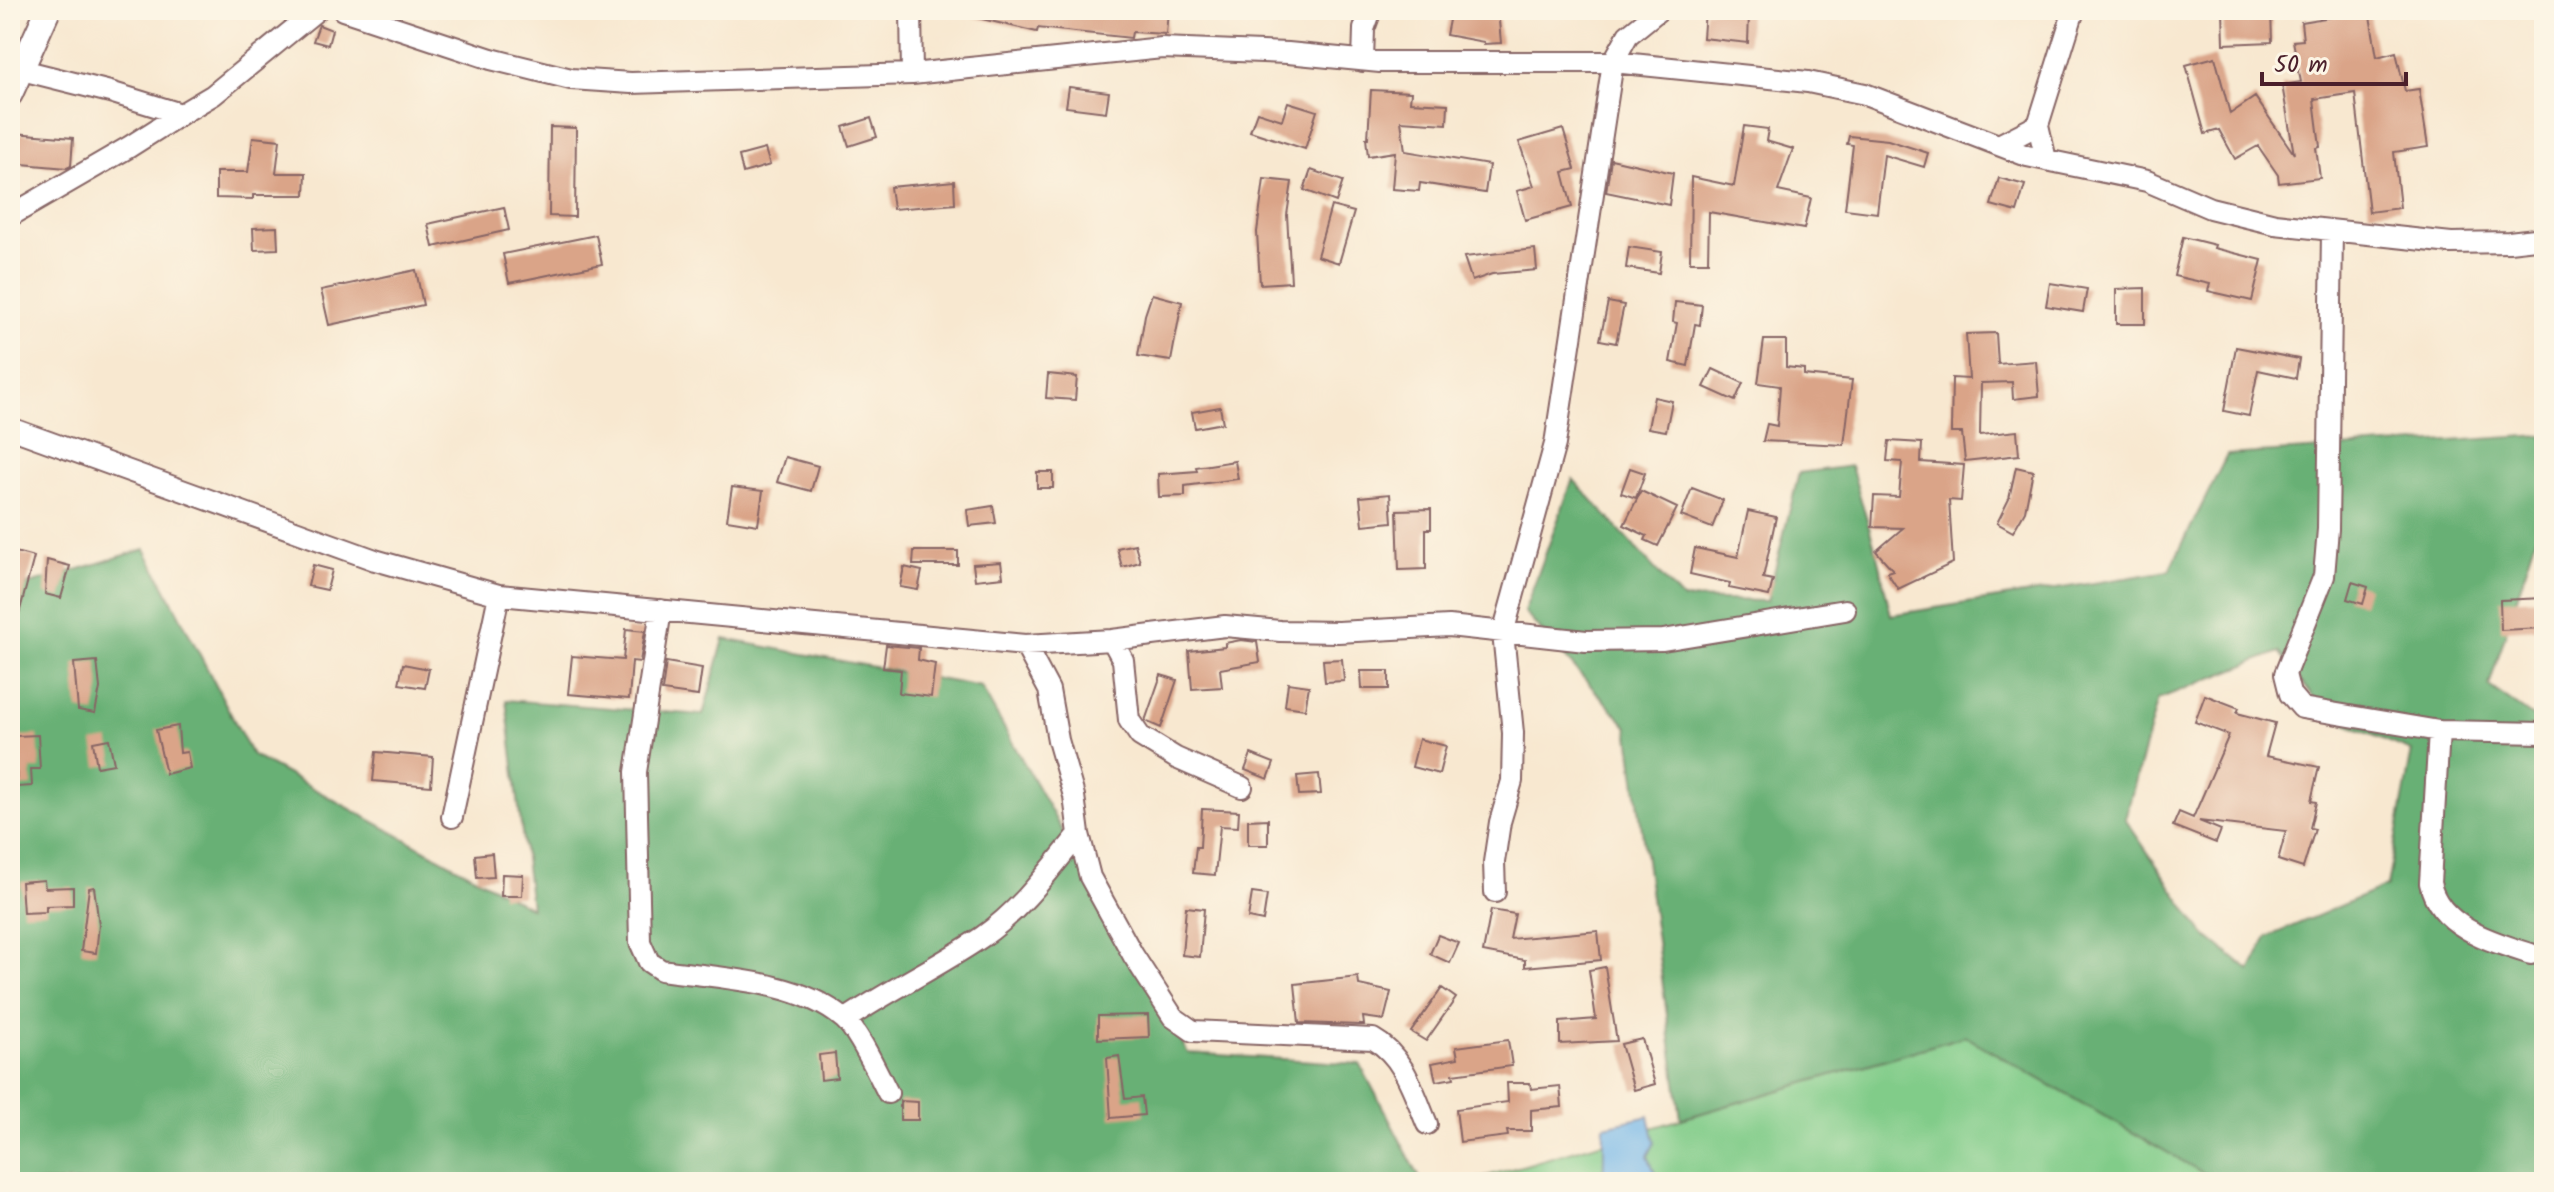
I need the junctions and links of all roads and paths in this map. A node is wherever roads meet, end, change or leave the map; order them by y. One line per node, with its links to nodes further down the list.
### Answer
1 (48, 10): 10 (street)
2 (317, 10): 13 (street)
3 (343, 10): 11 (street)
4 (911, 10): 11 (street)
5 (1371, 10): 8 (street)
6 (1659, 10): 9 (street)
7 (2074, 10): 14 (street)
8 (1363, 61): 9 (street); 11 (street)
9 (1613, 62): 15 (street); 24 (street)
10 (15, 68): 12 (street); 13 (street)
11 (912, 74)
12 (10, 94)
13 (181, 114): 17 (street)
14 (2038, 125): 15 (street); 16 (street)
15 (1999, 145): 16 (street)
16 (2046, 160): 18 (street)
17 (10, 216)
18 (2332, 231): 19 (street); 27 (street)
19 (2544, 238)
20 (10, 428): 21 (street)
21 (499, 595): 22 (street); 30 (street)
22 (661, 610): 26 (street); 34 (street)
23 (1845, 610): 24 (street)
24 (1503, 633): 25 (street); 32 (street)
25 (1112, 640): 26 (street); 29 (street)
26 (1025, 645): 31 (street)
27 (2439, 731): 28 (street); 33 (street)
28 (2544, 733)
29 (1242, 787)
30 (452, 817)
31 (1079, 834): 34 (street); 36 (street)
32 (1495, 892)
33 (2531, 954)
34 (845, 1020): 35 (street)
35 (888, 1093)
36 (1427, 1124)

